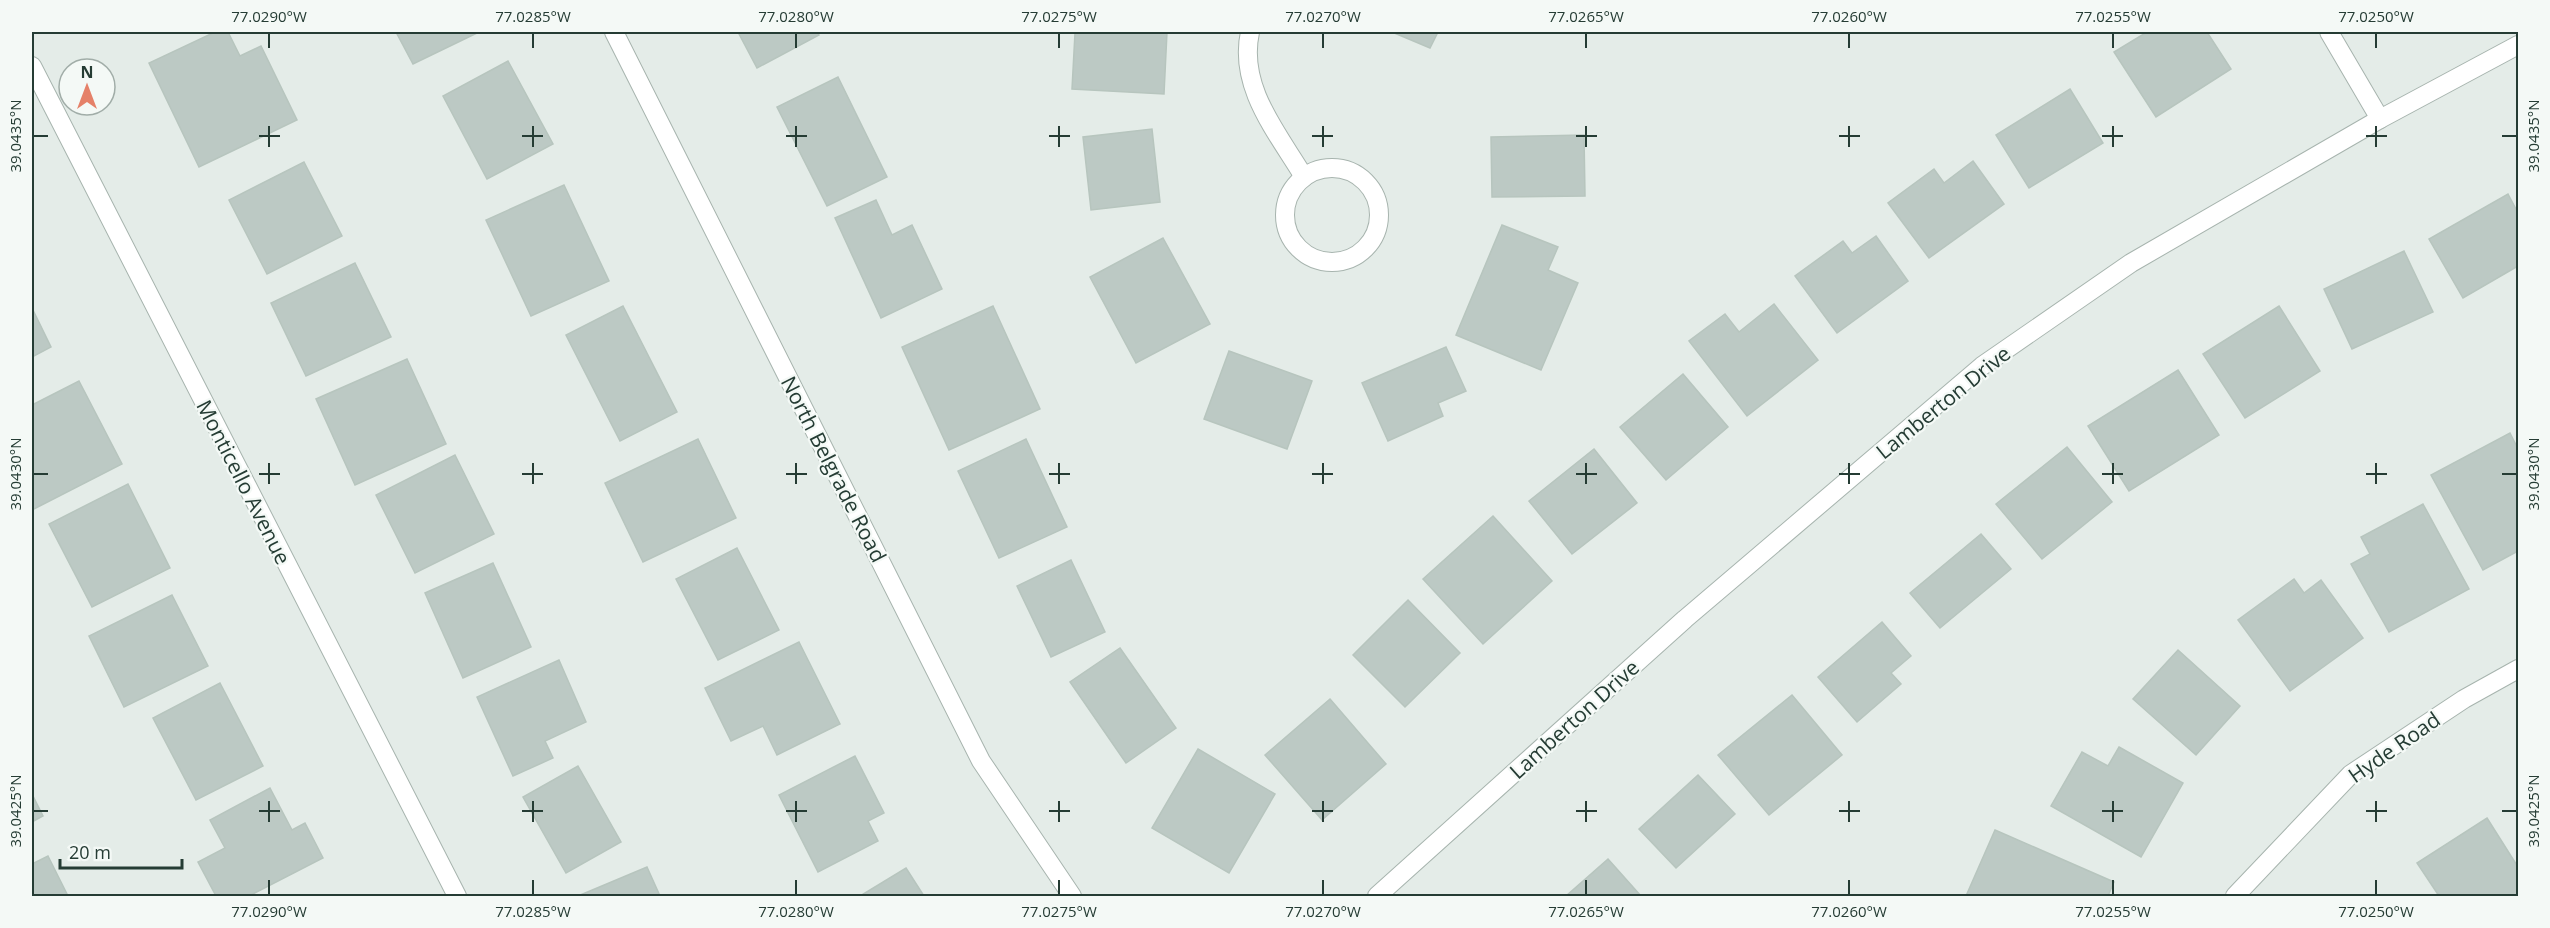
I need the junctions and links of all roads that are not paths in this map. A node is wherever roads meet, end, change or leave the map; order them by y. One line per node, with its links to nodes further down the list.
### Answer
1 (614, 32): 10 (street, North Belgrade Road)
2 (1250, 32): 7 (street)
3 (2329, 32): 6 (street)
4 (2518, 45): 6 (street, Lamberton Drive)
5 (32, 66): 9 (street, Monticello Avenue)
6 (2380, 119): 11 (street, Lamberton Drive)
7 (1304, 177): 7 (street)
8 (2518, 669): 12 (street, Hyde Road)
9 (457, 897)
10 (1072, 897)
11 (1377, 897)
12 (2235, 897)

